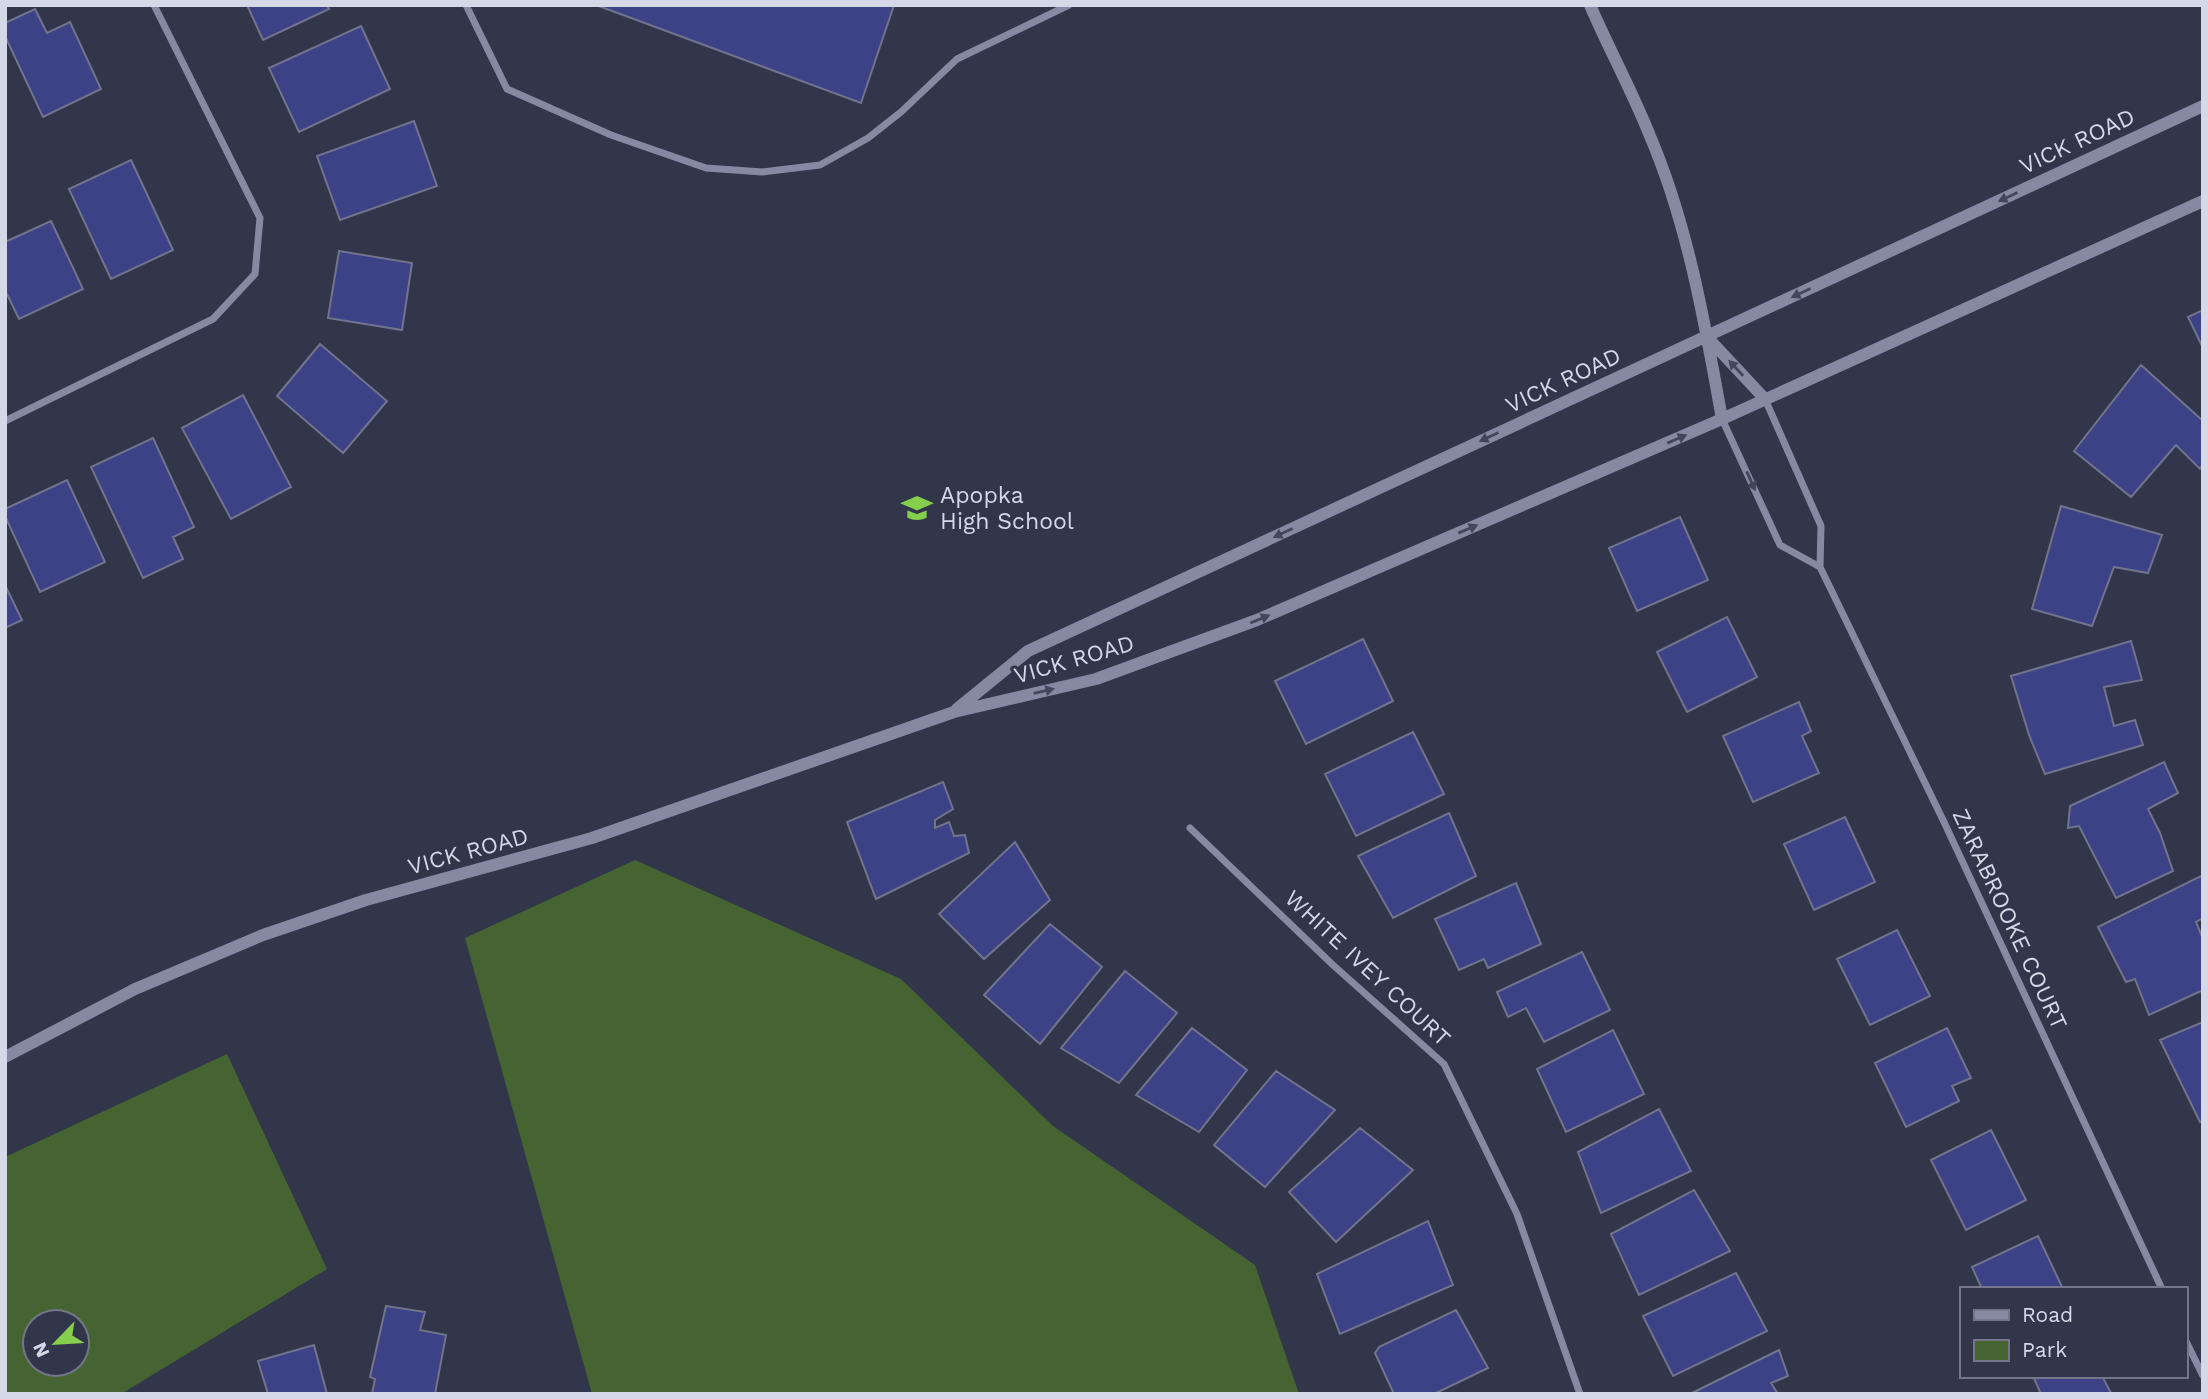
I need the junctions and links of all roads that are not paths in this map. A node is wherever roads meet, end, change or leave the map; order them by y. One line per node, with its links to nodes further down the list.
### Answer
1 (154, 5): 10 (street)
2 (466, 5): 3 (street)
3 (1069, 5)
4 (1590, 5): 7 (street)
5 (2203, 106): 7 (street, VICK ROAD, one-way to 7)
6 (2203, 201): 8 (street, VICK ROAD)
7 (1707, 337): 8 (street, one-way to 7); 9 (street); 12 (street, VICK ROAD, one-way to 12)
8 (1765, 399): 9 (street, VICK ROAD); 11 (street)
9 (1722, 419): 11 (street, one-way to 11); 12 (street, VICK ROAD, one-way to 9)
10 (5, 421)
11 (1820, 567): 15 (street, ZARABROOKE COURT)
12 (954, 712): 14 (street, VICK ROAD)
13 (1190, 828): 18 (street, WHITE IVEY COURT)
14 (5, 1057)
15 (2161, 1287)
16 (2187, 1343): 17 (street)
17 (2203, 1376)
18 (1580, 1394)

